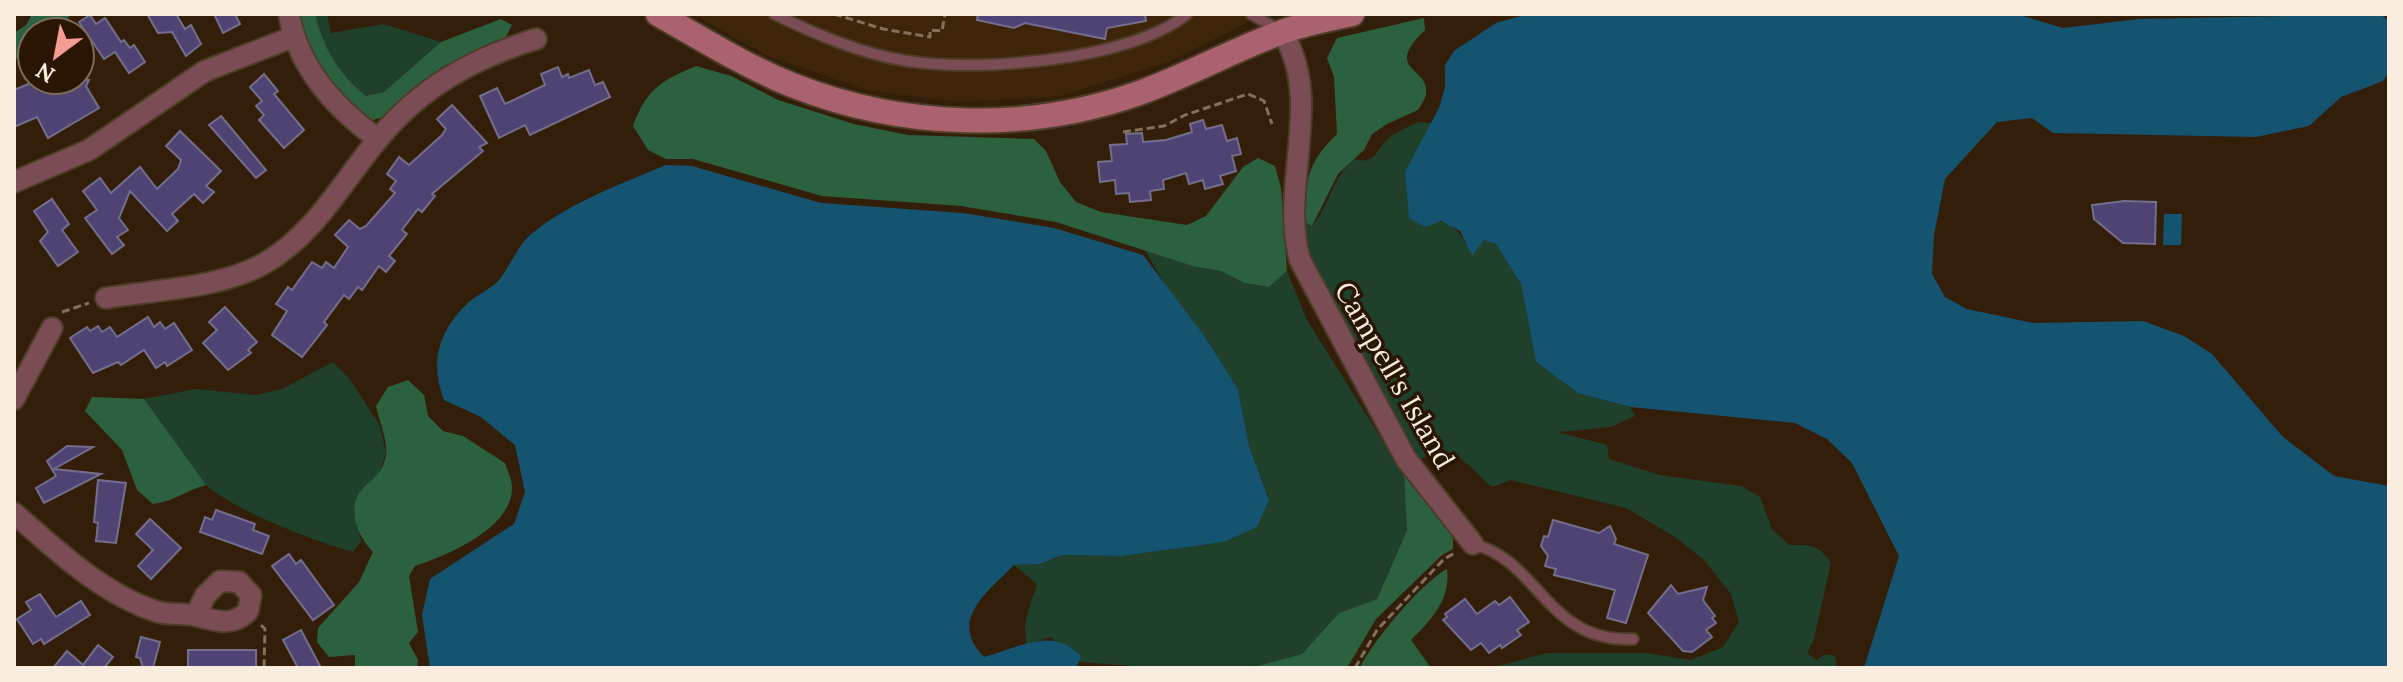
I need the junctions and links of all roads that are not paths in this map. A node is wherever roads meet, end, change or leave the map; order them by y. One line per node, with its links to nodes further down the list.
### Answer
1 (289, 14): 8 (street)
2 (658, 14): 7 (main road)
3 (774, 14): 4 (lane)
4 (1187, 14)
5 (1251, 14): 7 (lane)
6 (1352, 14): 7 (main road)
7 (1278, 23): 16 (street, Campell's Island)
8 (293, 37): 10 (street); 11 (street)
9 (536, 39): 10 (street)
10 (378, 139): 12 (street)
11 (14, 182)
12 (106, 298)
13 (52, 328): 14 (street)
14 (14, 399)
15 (14, 513): 17 (street)
16 (1473, 544): 18 (lane, Campell's Island)
17 (196, 615): 17 (street)
18 (1633, 639)

